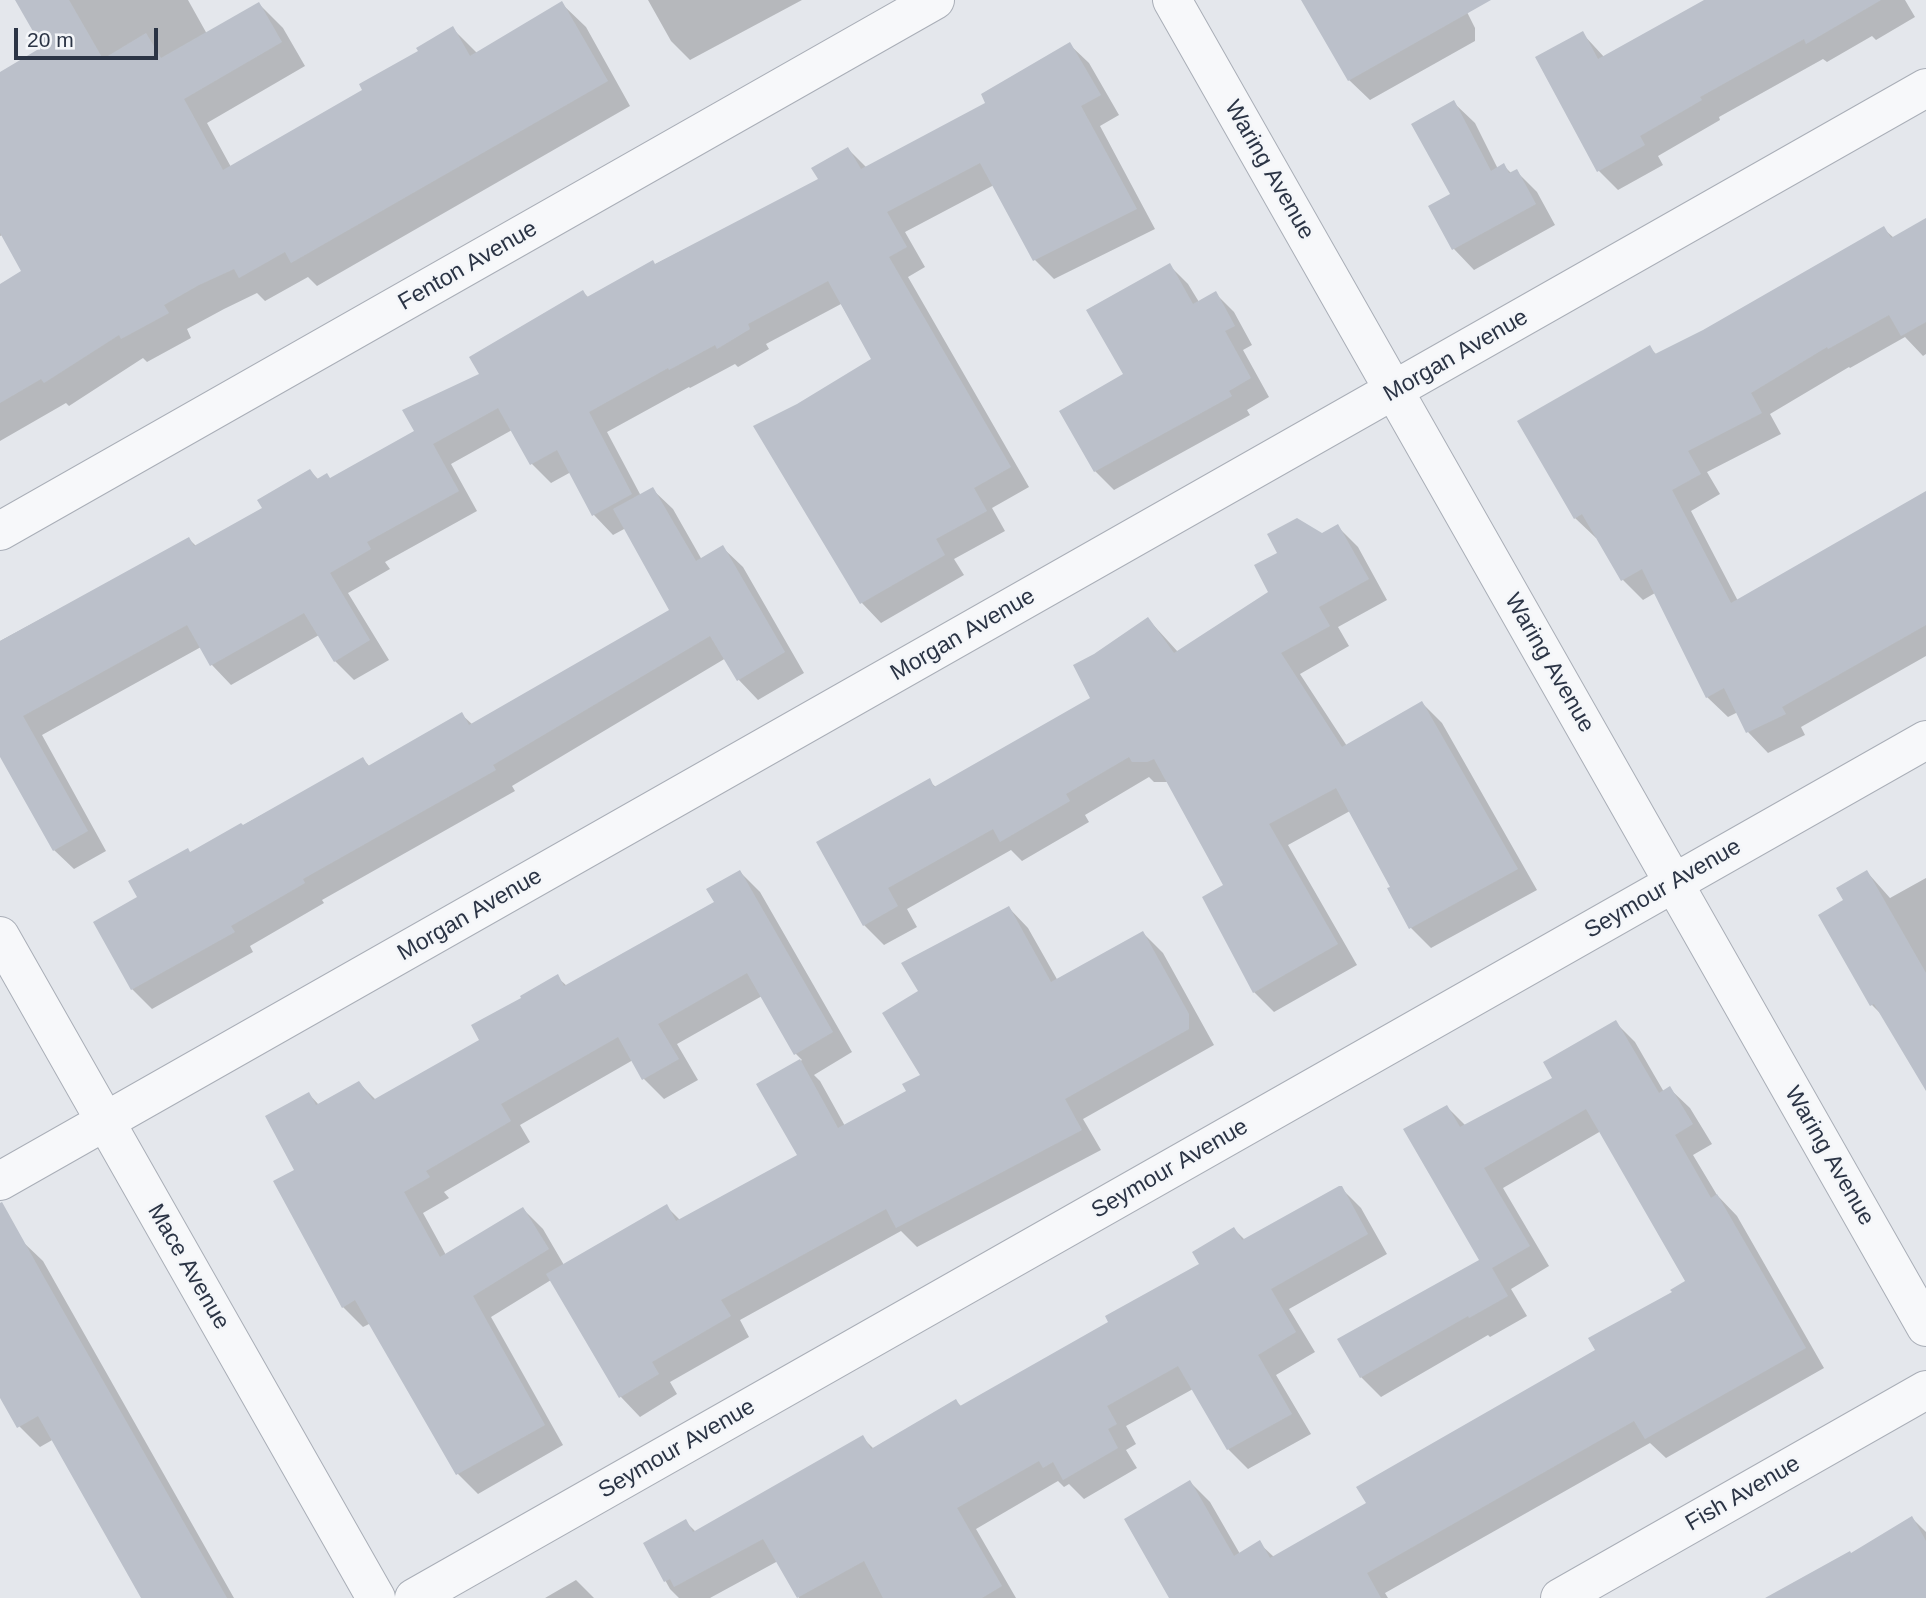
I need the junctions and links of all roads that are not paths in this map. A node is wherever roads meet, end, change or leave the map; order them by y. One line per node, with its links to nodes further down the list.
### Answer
1 (935, 0): 5 (street, Fenton Avenue)
2 (1172, 0): 4 (street, Waring Avenue)
3 (1926, 88): 4 (street, Morgan Avenue)
4 (1394, 391): 7 (street, Waring Avenue); 9 (street, Morgan Avenue)
5 (0, 531)
6 (1926, 740): 7 (street, Seymour Avenue)
7 (1674, 883): 11 (street, Waring Avenue); 14 (street, Seymour Avenue)
8 (0, 936): 9 (street, Mace Avenue)
9 (105, 1122): 10 (street, Morgan Avenue); 13 (street, Mace Avenue)
10 (0, 1181)
11 (1926, 1327)
12 (1926, 1390): 15 (street, Fish Avenue)
13 (376, 1598)
14 (414, 1598)
15 (1560, 1598)

